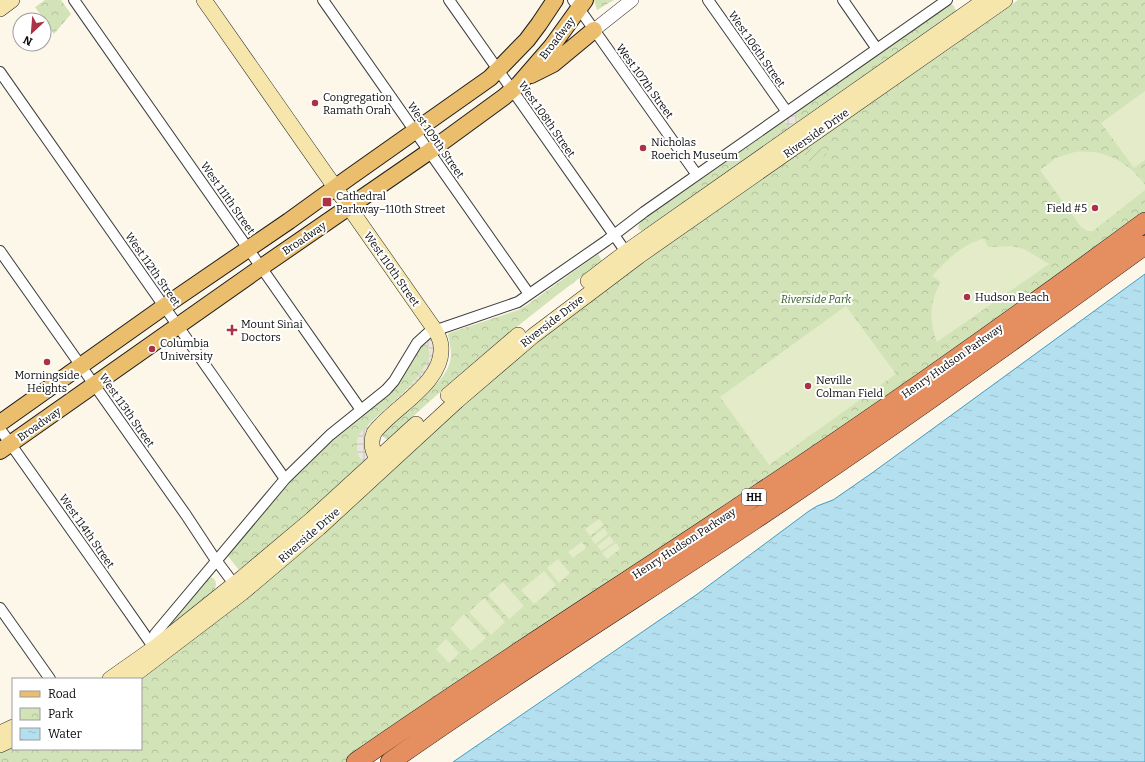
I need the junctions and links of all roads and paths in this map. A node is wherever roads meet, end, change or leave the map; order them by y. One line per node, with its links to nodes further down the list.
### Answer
1 (12, 0): 14 (main road)
2 (74, 0): 29 (street, West 111th Street)
3 (204, 0): 24 (main road, West 110th Street)
4 (324, 0): 21 (street, West 109th Street)
5 (449, 0): 17 (street, West 108th Street)
6 (555, 0): 17 (main road, Broadway)
7 (632, 0): 15 (street)
8 (708, 0): 20 (street, West 106th Street)
9 (843, 0): 16 (street)
10 (947, 0): 16 (street)
11 (1005, 0): 13 (main road, Riverside Drive)
12 (579, 3): 15 (street, West 107th Street); 19 (main road, Broadway)
13 (976, 6): 31 (main road, Riverside Drive)
14 (0, 9)
15 (594, 30): 19 (main road); 23 (street, West 107th Street)
16 (877, 49): 20 (street)
17 (498, 70): 19 (street, West 108th Street); 21 (main road, Broadway)
18 (0, 72): 34 (street, West 112th Street)
19 (518, 85): 22 (main road, Broadway); 27 (street, West 108th Street)
20 (787, 112): 23 (street)
21 (415, 131): 22 (street, West 109th Street); 24 (main road, Broadway)
22 (430, 151): 25 (main road, Broadway); 33 (street, West 109th Street)
23 (697, 175): 27 (street)
24 (335, 187): 25 (main road, West 110th Street); 29 (main road, Broadway)
25 (349, 207): 32 (main road, Broadway); 36 (main road, West 110th Street)
26 (1145, 222): 56 (highway, Henry Hudson Parkway / HH)
27 (614, 236): 31 (street, West 108th Street); 33 (street)
28 (1145, 245): 57 (highway, Henry Hudson Parkway / HH)
29 (249, 249): 32 (street, West 111th Street); 34 (main road, Broadway)
30 (0, 251): 37 (street, West 113th Street)
31 (629, 257): 43 (main road, Riverside Drive)
32 (261, 267): 35 (main road, Broadway); 39 (street, West 111th Street)
33 (529, 294): 36 (street)
34 (165, 307): 35 (street, West 112th Street); 37 (main road, Broadway)
35 (178, 326): 38 (main road, Broadway); 44 (street, West 112th Street)
36 (435, 330): 39 (street); 43 (main road, West 110th Street)
37 (81, 366): 38 (street, West 113th Street); 40 (main road, Broadway)
38 (94, 384): 42 (main road, Broadway); 45 (street, West 113th Street)
39 (361, 410): 44 (street)
40 (0, 423)
41 (0, 429): 42 (street, West 114th Street)
42 (5, 447): 48 (street, West 114th Street)
43 (381, 463): 46 (main road, Riverside Drive)
44 (286, 479): 45 (street)
45 (216, 561): 46 (street, West 113th Street); 48 (street)
46 (238, 588): 48 (main road, Riverside Drive)
47 (0, 608): 49 (street)
48 (157, 652): 50 (main road, Riverside Drive); 51 (main road, Riverside Drive)
49 (49, 678)
50 (112, 678)
51 (130, 678)
52 (12, 727): 53 (main road)
53 (0, 733)
54 (12, 739): 55 (main road)
55 (0, 745)
56 (356, 762)
57 (390, 762)

